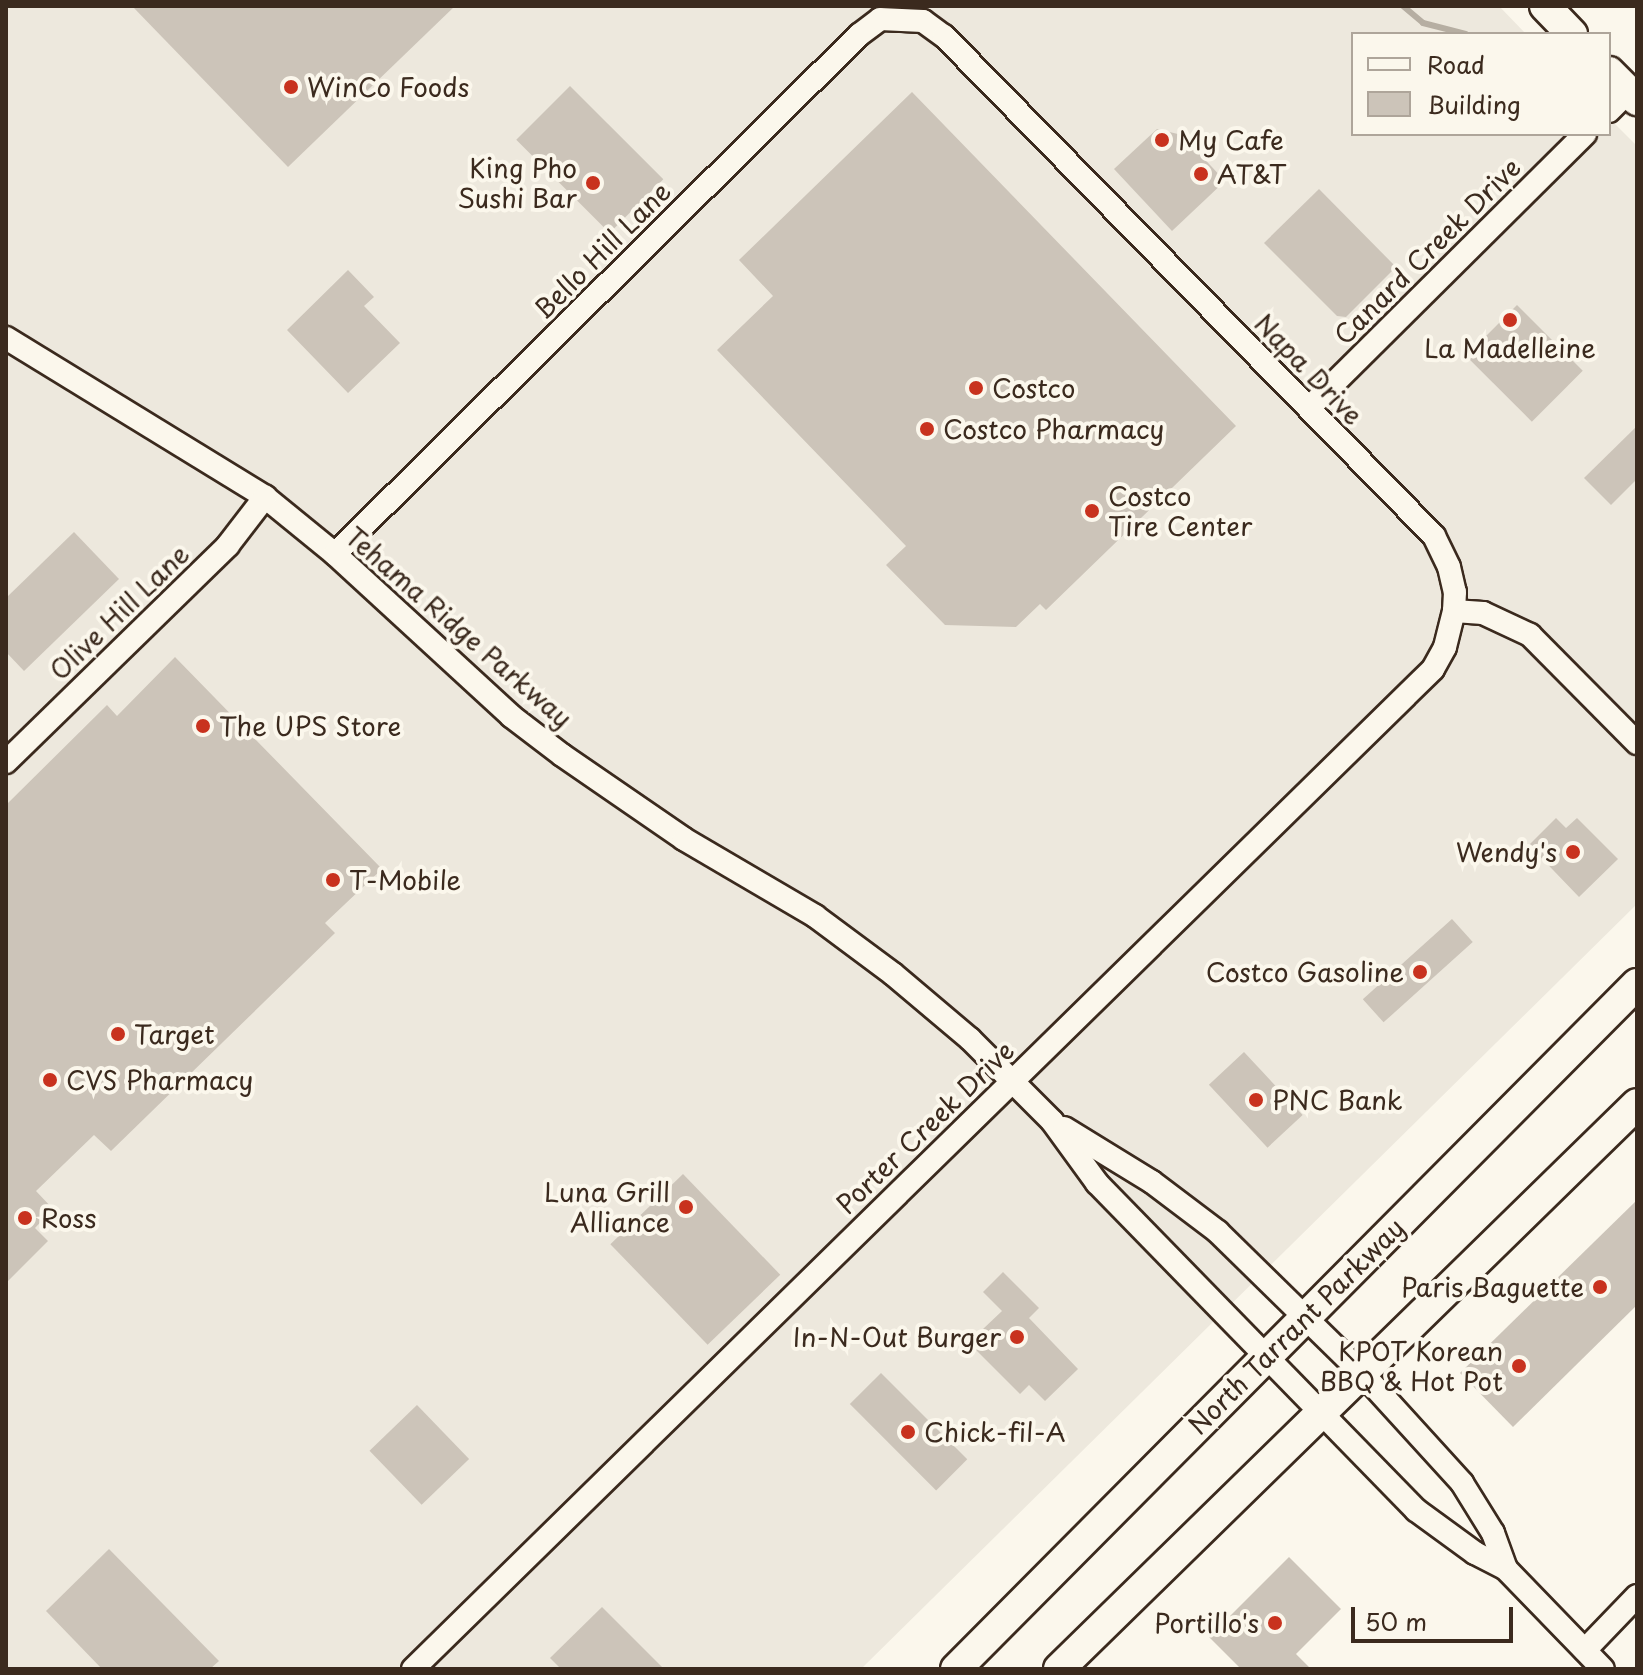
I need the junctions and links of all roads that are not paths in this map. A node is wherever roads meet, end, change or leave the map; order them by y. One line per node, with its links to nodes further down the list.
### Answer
1 (1545, 6): 3 (main road)
2 (923, 21): 6 (street, Napa Drive); 8 (street, Bello Hill Lane)
3 (1570, 32)
4 (1583, 136): 6 (street, Canard Creek Drive)
5 (6, 338): 7 (street, Tehama Ridge Parkway)
6 (1309, 408): 9 (street, Napa Drive)
7 (265, 497): 8 (street, Tehama Ridge Parkway); 11 (street, Olive Hill Lane)
8 (335, 554): 13 (street, Tehama Ridge Parkway)
9 (1454, 611): 10 (street); 13 (street, Porter Creek Drive)
10 (1637, 743)
11 (6, 762)
12 (1637, 984): 16 (main road, North Tarrant Parkway)
13 (1012, 1081): 15 (street, Tehama Ridge Parkway); 23 (street, Porter Creek Drive)
14 (1637, 1104): 18 (main road)
15 (1052, 1121): 16 (street, Tehama Ridge Parkway); 17 (street, Tehama Ridge Parkway)
16 (1304, 1316): 17 (main road, North Tarrant Parkway); 18 (street, Tehama Ridge Parkway)
17 (1265, 1356): 19 (street, Tehama Ridge Parkway); 24 (main road, North Tarrant Parkway)
18 (1362, 1373): 19 (main road); 20 (street, Tehama Ridge Parkway)
19 (1320, 1413): 20 (street, Tehama Ridge Parkway); 25 (main road)
20 (1506, 1569): 22 (street, Tehama Ridge Parkway)
21 (1637, 1596): 22 (street)
22 (1585, 1650): 26 (street, Tehama Ridge Parkway)
23 (413, 1669)
24 (956, 1669)
25 (1059, 1669)
26 (1603, 1669)

